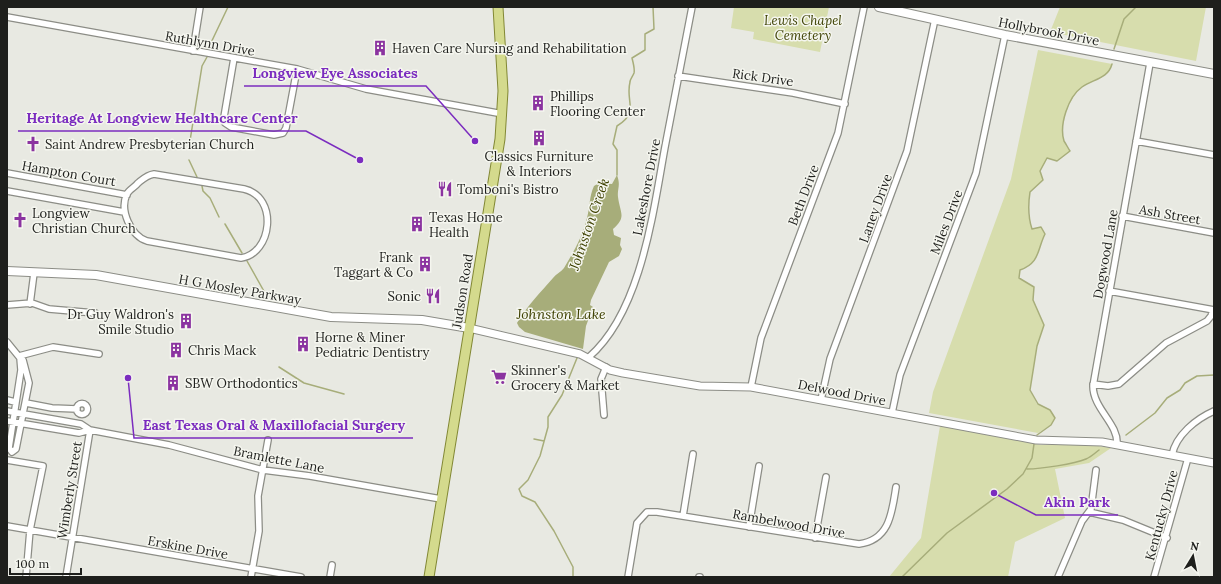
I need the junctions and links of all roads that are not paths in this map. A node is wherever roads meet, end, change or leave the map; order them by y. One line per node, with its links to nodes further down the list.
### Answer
1 (200, 7): 9 (street)
2 (498, 7): 16 (main road, Judson Road)
3 (692, 7): 14 (street, Lakeshore Drive)
4 (864, 7): 15 (street, Beth Drive)
5 (879, 7): 7 (main road, Hollybrook Drive)
6 (7, 17): 9 (street, Ruthlynn Drive)
7 (935, 19): 8 (main road, Hollybrook Drive); 41 (street, Laney Drive)
8 (1005, 35): 11 (main road, Hollybrook Drive); 47 (street, Miles Drive)
9 (192, 51): 10 (street, Ruthlynn Drive)
10 (234, 58): 12 (street, Ruthlynn Drive); 12 (street)
11 (1150, 63): 13 (main road, Hollybrook Drive); 17 (street, Dogwood Lane)
12 (297, 70): 16 (street, Ruthlynn Drive)
13 (1214, 74)
14 (678, 76): 15 (street, Rick Drive); 36 (street, Lakeshore Drive)
15 (845, 104): 39 (street, Beth Drive)
16 (503, 114): 32 (main road, Judson Road)
17 (1136, 142): 18 (street); 23 (street, Dogwood Lane)
18 (1214, 155)
19 (7, 173): 21 (street, Hampton Court)
20 (7, 191): 22 (street)
21 (127, 194): 22 (street, Hampton Court); 22 (street, Hampton Court)
22 (124, 212)
23 (1122, 216): 24 (street, Ash Street); 27 (street, Dogwood Lane)
24 (1214, 233)
25 (7, 271): 26 (main road, H G Mosley Parkway)
26 (34, 273): 28 (street); 32 (main road, H G Mosley Parkway)
27 (1109, 291): 30 (street); 38 (street, Dogwood Lane)
28 (30, 304): 29 (street); 31 (street)
29 (7, 305)
30 (1213, 310): 38 (street)
31 (95, 314)
32 (469, 328): 36 (street, Delwood Drive); 67 (main road, Judson Road)
33 (7, 342): 35 (street)
34 (99, 354): 35 (street)
35 (20, 357): 42 (street); 43 (street)
36 (589, 358): 37 (street, Delwood Drive)
37 (606, 367): 39 (street, Delwood Drive); 49 (street)
38 (1093, 384): 55 (street, Dogwood Lane)
39 (751, 387): 41 (street, Delwood Drive)
40 (7, 400): 42 (street)
41 (821, 400): 47 (street, Delwood Drive)
42 (15, 402): 46 (street)
43 (26, 403): 44 (street); 48 (street)
44 (77, 409)
45 (1214, 411): 58 (street, Kentucky Drive)
46 (10, 412): 48 (street, Bramlette Lane); 51 (street)
47 (892, 413): 55 (street, Delwood Drive)
48 (24, 414): 52 (street); 53 (street, Bramlette Lane)
49 (604, 414)
50 (7, 421): 51 (street, Bramlette Lane)
51 (14, 422): 52 (street, Bramlette Lane); 56 (street)
52 (21, 423): 53 (street, Bramlette Lane); 56 (street)
53 (90, 430): 63 (street, Bramlette Lane); 73 (street, Wimberly Street)
54 (268, 440): 63 (street)
55 (1117, 445): 58 (street, Delwood Drive)
56 (12, 452): 60 (street)
57 (693, 454): 69 (street)
58 (1172, 455): 59 (street, Delwood Drive)
59 (1188, 458): 61 (street, Delwood Drive); 75 (street, Kentucky Drive)
60 (9, 460): 72 (street)
61 (1214, 463)
62 (759, 466): 71 (street)
63 (263, 470): 67 (street, Bramlette Lane); 77 (street)
64 (1096, 470): 68 (street)
65 (826, 477): 74 (street)
66 (896, 487): 74 (street, Rambelwood Drive)
67 (441, 499): 83 (main road, Judson Road)
68 (1089, 512): 75 (street); 85 (street)
69 (683, 516): 71 (street, Rambelwood Drive); 84 (street, Rambelwood Drive)
70 (7, 526): 72 (street, Erskine Drive)
71 (749, 527): 74 (street, Rambelwood Drive)
72 (30, 530): 73 (street, Erskine Drive); 78 (street)
73 (72, 538): 77 (street, Erskine Drive); 79 (street, Wimberly Street)
74 (816, 538)
75 (1167, 538): 86 (street, Kentucky Drive)
76 (332, 565): 82 (street)
77 (252, 569): 80 (street); 81 (street, Erskine Drive)
78 (26, 577)
79 (66, 577)
80 (251, 577)
81 (301, 577)
82 (330, 577)
83 (429, 577)
84 (628, 577)
85 (1058, 577)
86 (1154, 577)

